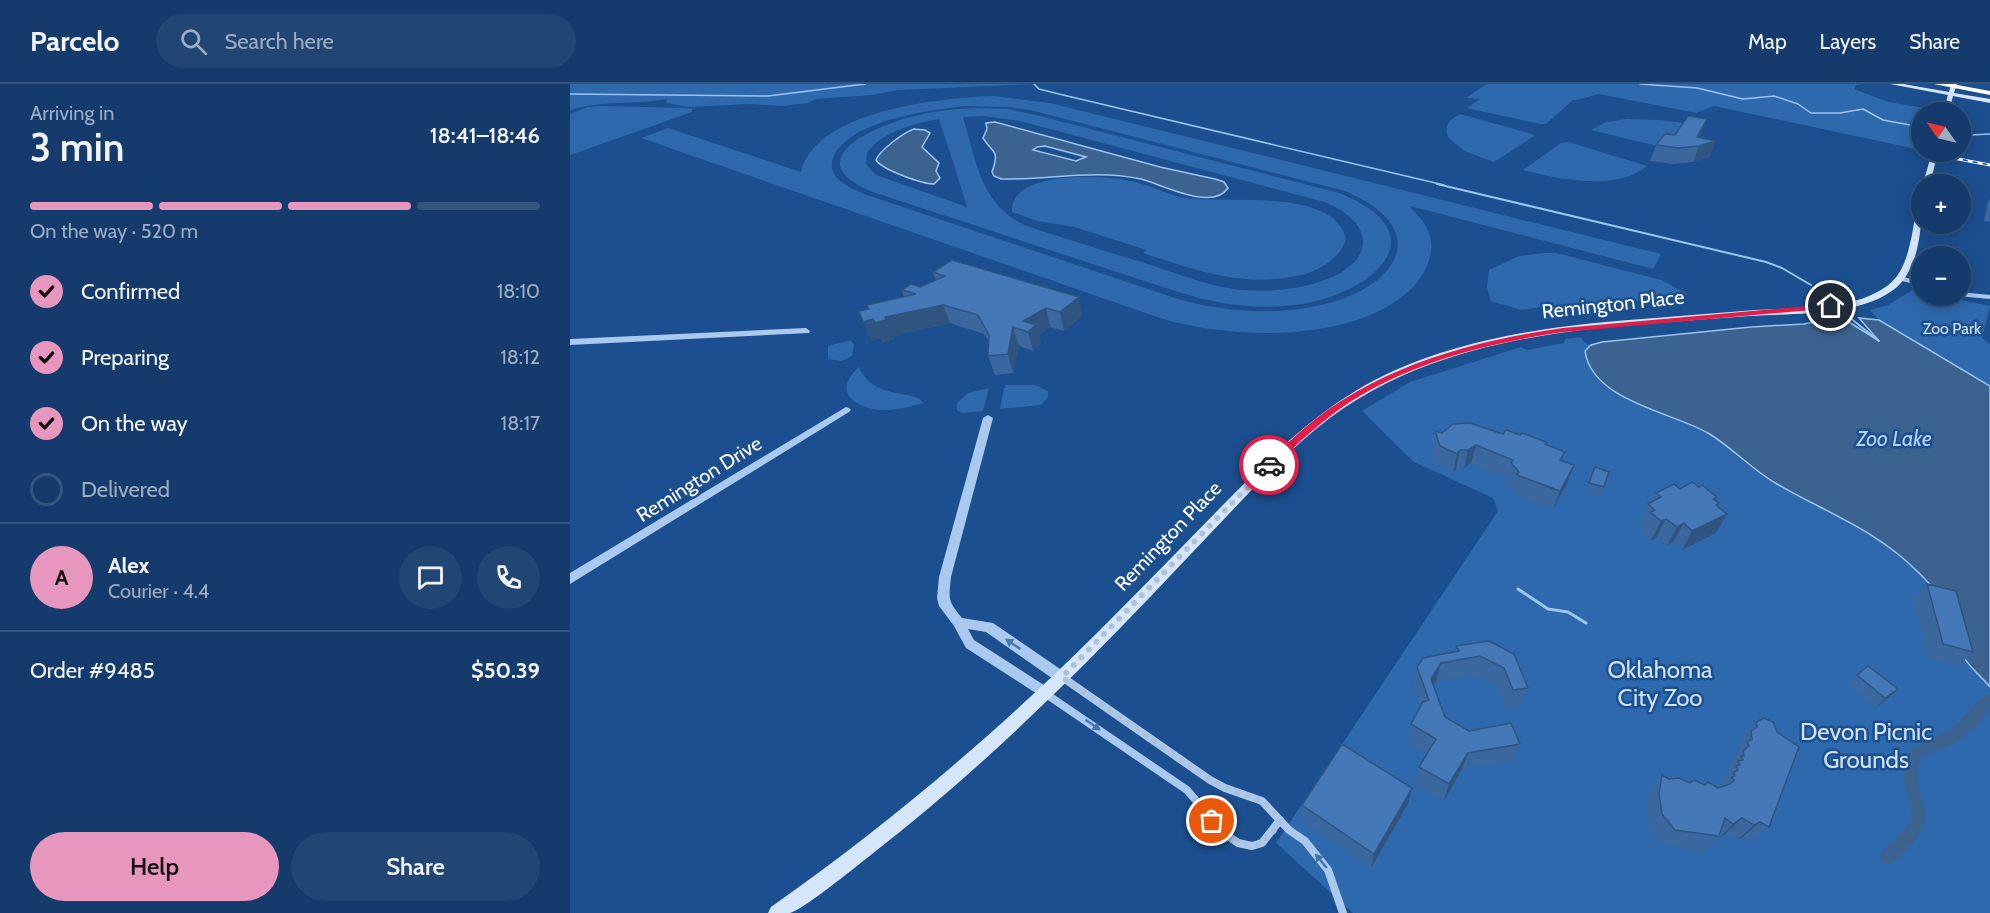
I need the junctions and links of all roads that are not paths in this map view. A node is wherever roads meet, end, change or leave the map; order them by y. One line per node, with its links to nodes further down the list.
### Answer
1 (1893, 84): 7 (main road)
2 (1938, 84): 4 (highway)
3 (1954, 84): 7 (main road)
4 (1975, 86): 5 (highway); 6 (highway)
5 (1990, 87)
6 (1990, 93)
7 (1952, 94): 8 (main road); 9 (main road)
8 (1990, 101)
9 (1949, 102)
10 (1914, 234): 11 (main road)
11 (1900, 278): 12 (street); 21 (main road, Remington Place)
12 (1911, 281)
13 (1971, 295): 14 (street)
14 (1990, 297)
15 (806, 331): 16 (street)
16 (570, 342)
17 (846, 410): 19 (street, Remington Drive)
18 (988, 418): 20 (street)
19 (570, 579)
20 (958, 622): 21 (street, one-way to 20); 22 (street)
21 (1062, 677): 22 (main road, Remington Place); 23 (street)
22 (1044, 693): 23 (street, one-way to 23); 24 (main road, Remington Place)
23 (1280, 820): 25 (street, one-way to 23)
24 (777, 913)
25 (1343, 913)

